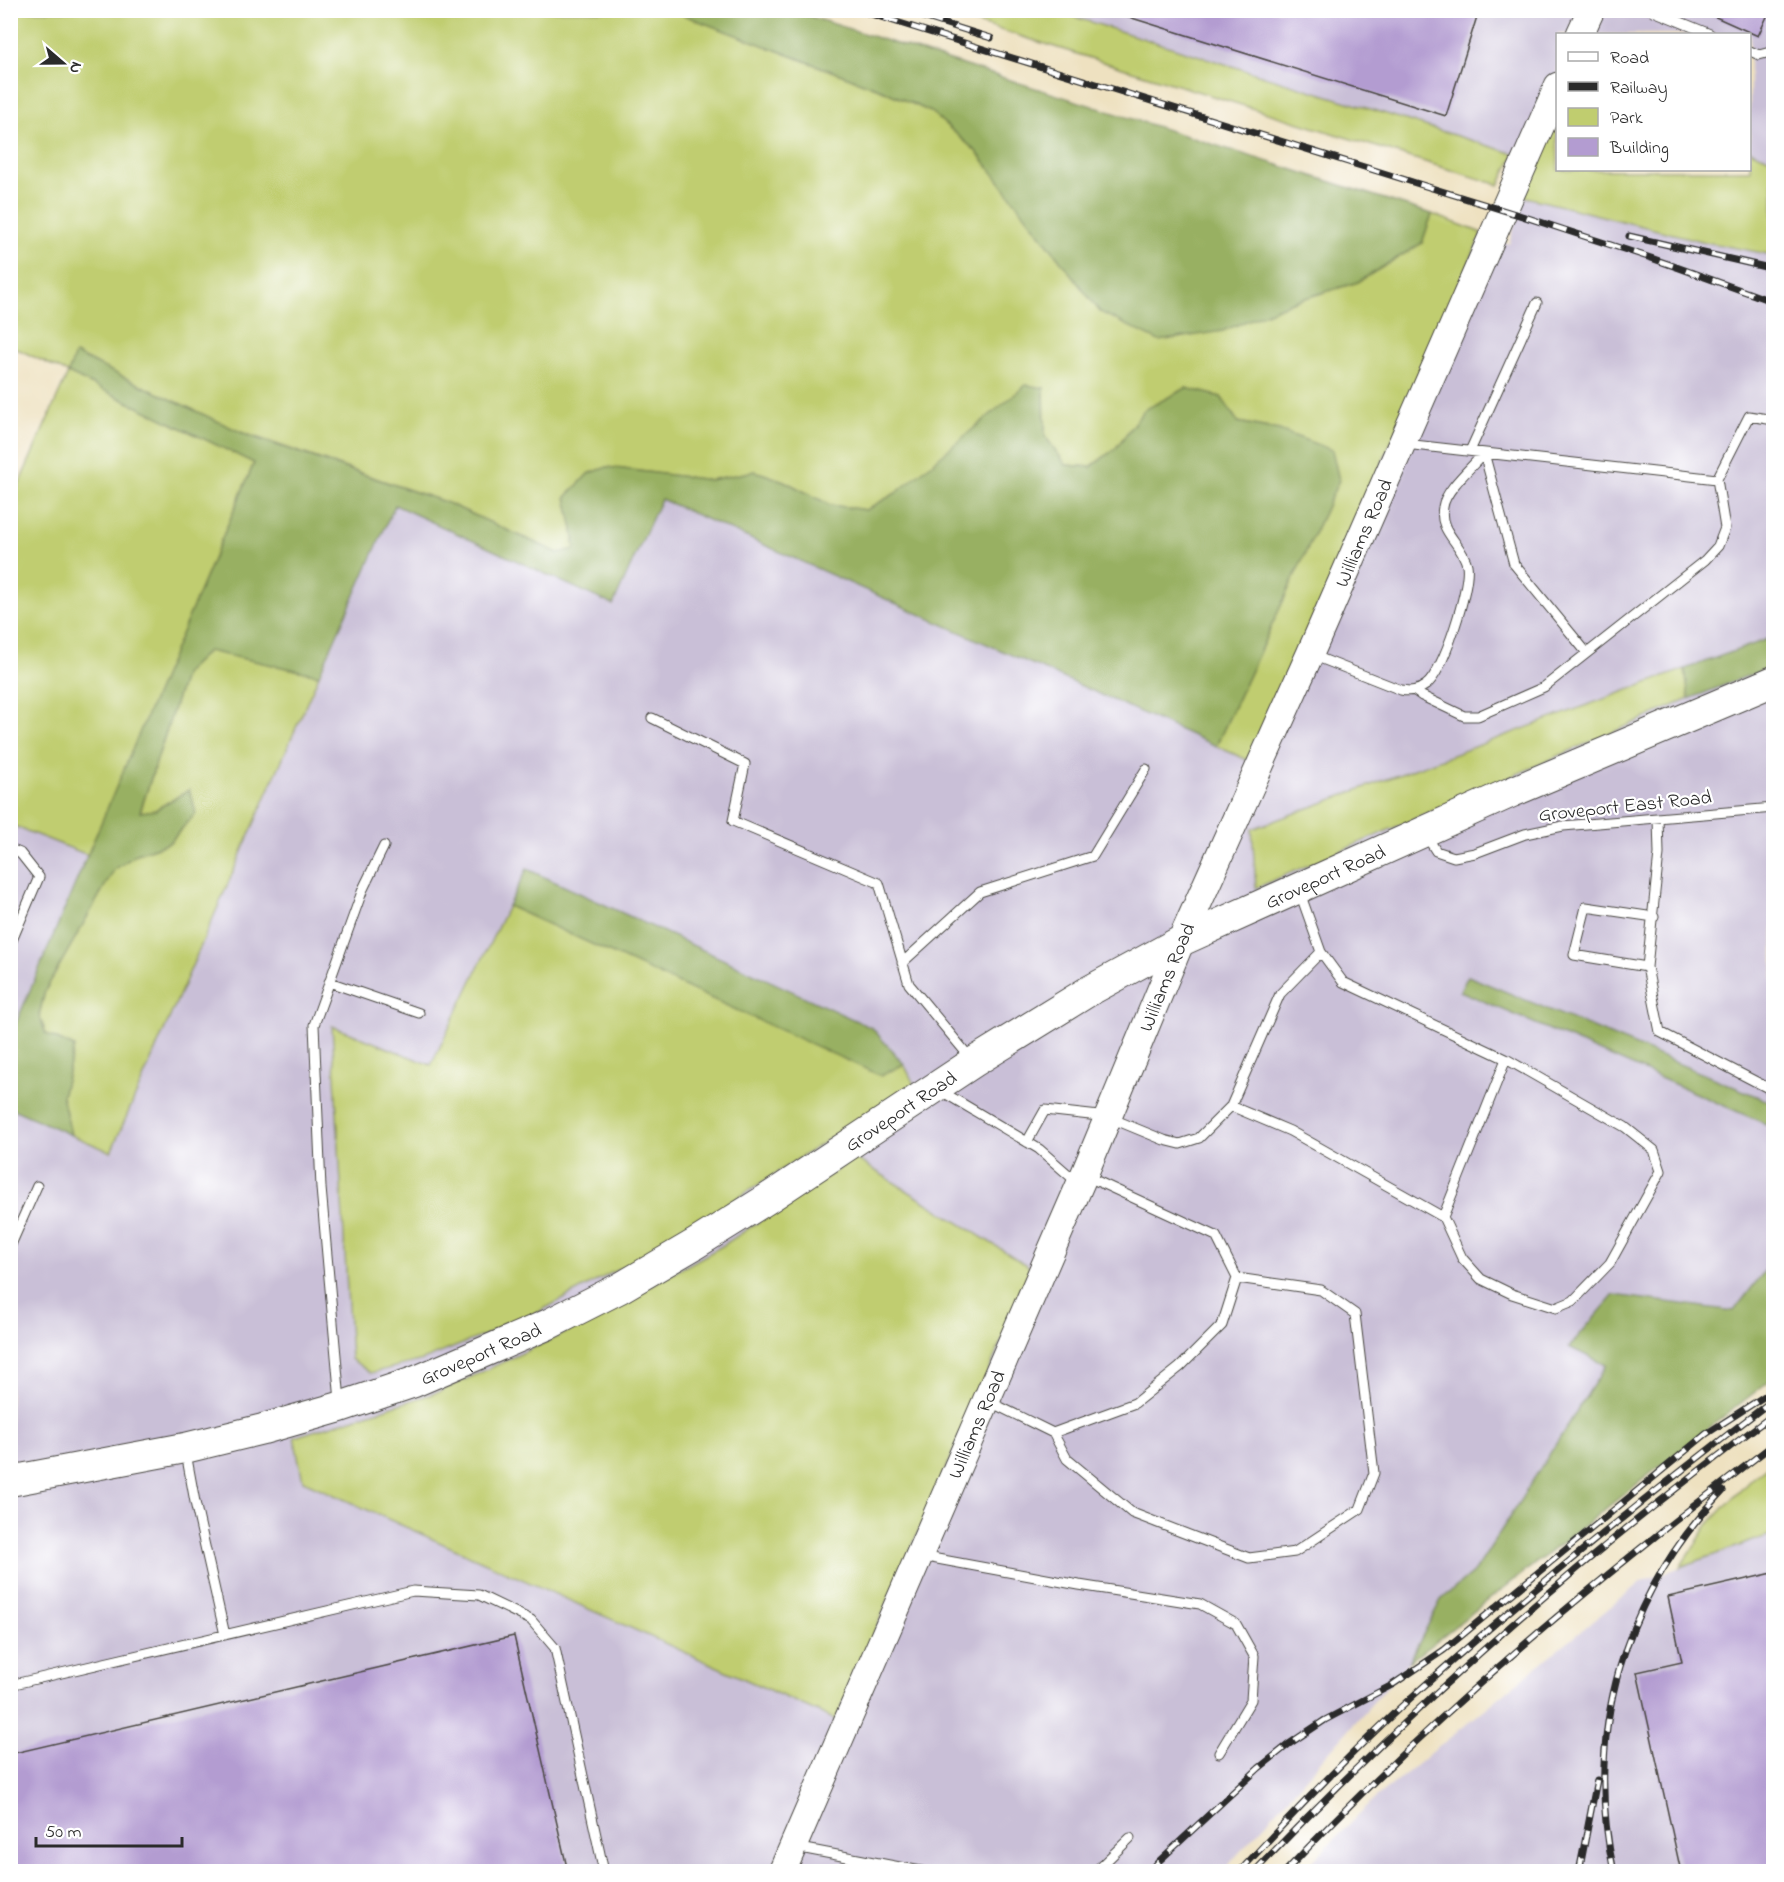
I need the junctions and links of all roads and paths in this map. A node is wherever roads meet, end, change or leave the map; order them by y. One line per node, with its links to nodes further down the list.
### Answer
1 (1591, 10): 3 (main road)
2 (1652, 10): 4 (lane)
3 (1580, 33)
4 (1708, 33)
5 (1773, 51): 6 (lane)
6 (1751, 52)
7 (1556, 88): 10 (main road, Williams Road)
8 (1537, 303): 11 (lane)
9 (1773, 420): 13 (lane)
10 (1402, 444): 11 (lane); 15 (main road, Williams Road)
11 (1470, 451): 12 (lane)
12 (1484, 453): 13 (lane); 14 (lane); 17 (lane)
13 (1717, 479): 14 (lane)
14 (1587, 653): 17 (lane)
15 (1310, 654): 17 (lane); 27 (main road, Williams Road)
16 (1773, 681): 22 (main road, Groveport Road)
17 (1415, 691)
18 (652, 718): 30 (lane)
19 (1146, 769): 30 (lane)
20 (1773, 808): 21 (lane, Groveport East Road)
21 (1658, 818): 22 (lane, Groveport East Road); 26 (lane)
22 (1424, 831): 25 (main road, Groveport Road)
23 (384, 846): 32 (lane)
24 (10, 849): 28 (lane)
25 (1298, 888): 27 (main road, Groveport Road); 29 (lane)
26 (1654, 917): 31 (lane); 31 (lane)
27 (1181, 941): 35 (main road, Groveport Road); 39 (main road, Williams Road)
28 (10, 945)
29 (1321, 952): 34 (lane); 38 (lane)
30 (902, 963): 35 (lane)
31 (1647, 967): 36 (lane)
32 (329, 982): 33 (lane); 47 (lane)
33 (419, 1013)
34 (1506, 1059): 43 (lane); 43 (lane)
35 (974, 1062): 37 (main road, Groveport Road)
36 (1773, 1086)
37 (935, 1087): 40 (lane); 47 (main road, Groveport Road)
38 (1231, 1106): 39 (lane); 43 (lane)
39 (1108, 1117): 40 (lane); 41 (main road, Williams Road)
40 (1027, 1142): 41 (lane)
41 (1082, 1180): 45 (lane); 46 (main road, Williams Road)
42 (37, 1186): 44 (lane)
43 (1443, 1217)
44 (10, 1247)
45 (1237, 1278): 48 (lane); 48 (lane)
46 (986, 1400): 48 (lane); 51 (main road, Williams Road)
47 (340, 1407): 49 (main road, Groveport Road)
48 (1053, 1433)
49 (185, 1448): 50 (main road, Groveport Road); 52 (lane)
50 (10, 1481)
51 (919, 1556): 54 (lane); 56 (main road, Williams Road)
52 (225, 1635): 53 (lane); 57 (lane)
53 (10, 1685)
54 (1219, 1753)
55 (1130, 1838): 60 (lane)
56 (793, 1846): 58 (main road, Williams Road); 59 (lane)
57 (604, 1872)
58 (782, 1872)
59 (926, 1872)
60 (1095, 1872)

